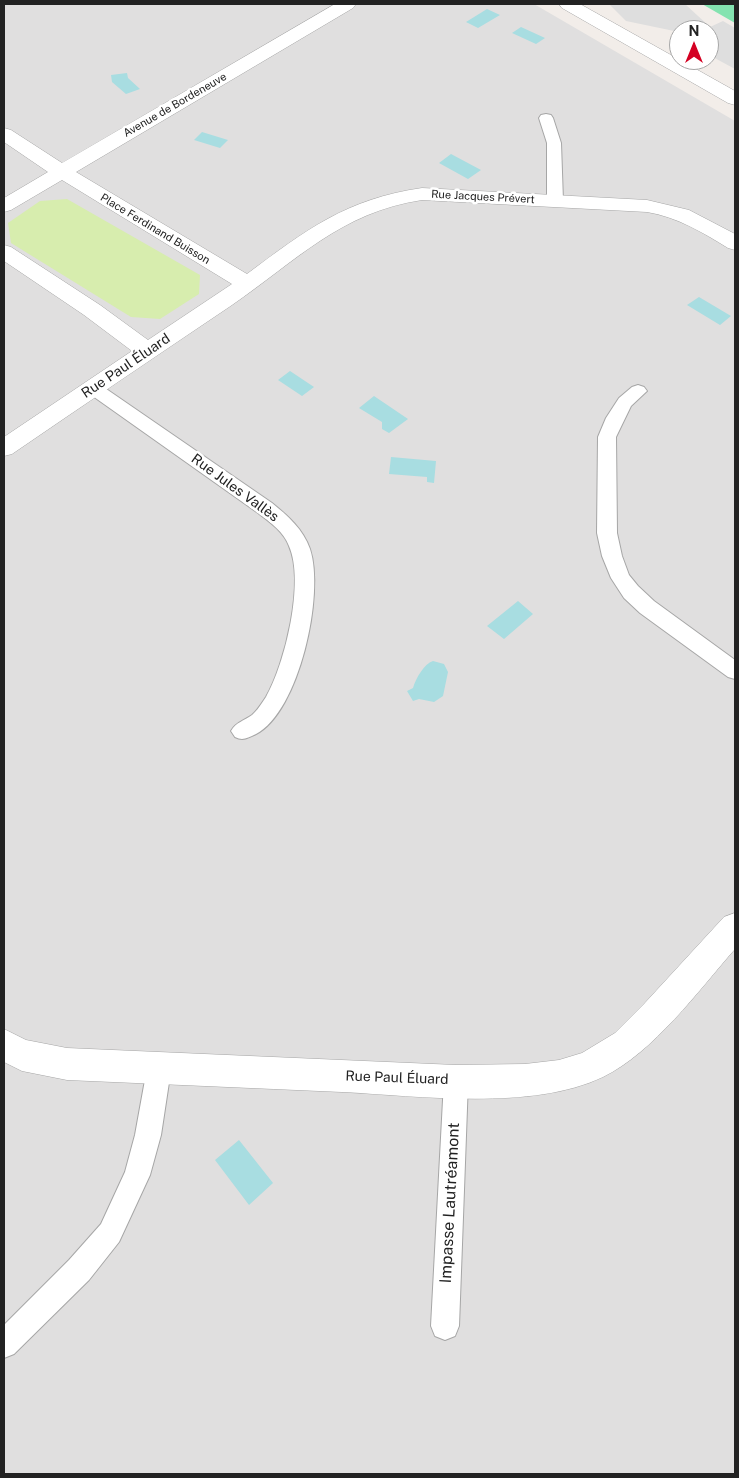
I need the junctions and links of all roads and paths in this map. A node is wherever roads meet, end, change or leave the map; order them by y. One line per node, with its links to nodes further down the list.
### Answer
1 (347, 4): 6 (street, Avenue de Bordeneuve)
2 (568, 4): 3 (street)
3 (735, 99)
4 (546, 118): 7 (lane)
5 (4, 134): 6 (street, Place Ferdinand Buisson)
6 (63, 172): 8 (street, Avenue de Bordeneuve); 11 (street, Place Ferdinand Buisson)
7 (555, 201): 9 (street, Rue Jacques Prévert); 11 (street, Rue Jacques Prévert)
8 (4, 206)
9 (735, 243)
10 (4, 252): 12 (street)
11 (248, 284): 12 (street, Rue Paul Éluard)
12 (147, 351): 13 (street, Rue Paul Éluard)
13 (93, 388): 15 (street, Rue Paul Éluard); 17 (lane, Rue Jules Vallès)
14 (638, 390): 16 (lane)
15 (4, 448)
16 (735, 671)
17 (242, 731)
18 (735, 927): 21 (street, Rue Paul Éluard)
19 (4, 1044): 20 (street, Rue Paul Éluard)
20 (159, 1069): 21 (street, Rue Paul Éluard); 23 (lane)
21 (456, 1081): 22 (lane, Impasse Lautréamont)
22 (445, 1326)
23 (4, 1344)

